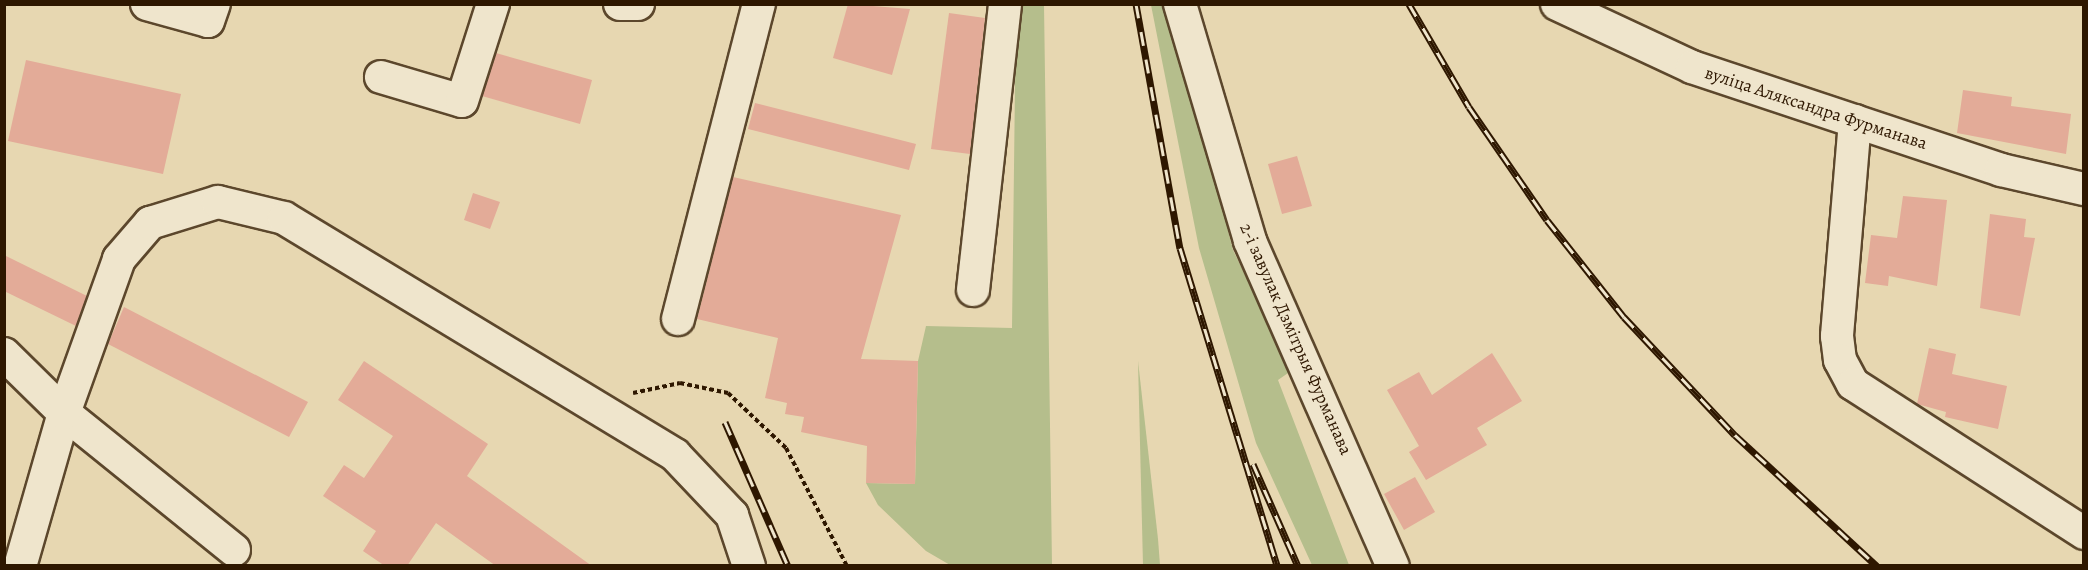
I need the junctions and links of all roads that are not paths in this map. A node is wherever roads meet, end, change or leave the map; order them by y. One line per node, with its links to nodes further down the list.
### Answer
1 (147, 4): 2 (street)
2 (214, 4)
3 (493, 4): 10 (street)
4 (620, 4): 5 (street)
5 (638, 4)
6 (759, 4): 14 (street)
7 (1005, 4): 13 (street)
8 (1180, 4): 21 (street, 2-і завулак Дзмітрыя Фурманава)
9 (1557, 4): 11 (street, вуліца Аляксандра Фурманава)
10 (381, 77)
11 (1855, 121): 12 (street, вуліца Аляксандра Фурманава); 17 (street)
12 (2084, 189)
13 (973, 290)
14 (678, 319)
15 (4, 354): 16 (street)
16 (64, 413): 18 (street); 19 (street); 20 (street)
17 (2084, 533)
18 (234, 550)
19 (20, 566)
20 (749, 566)
21 (1393, 566)

